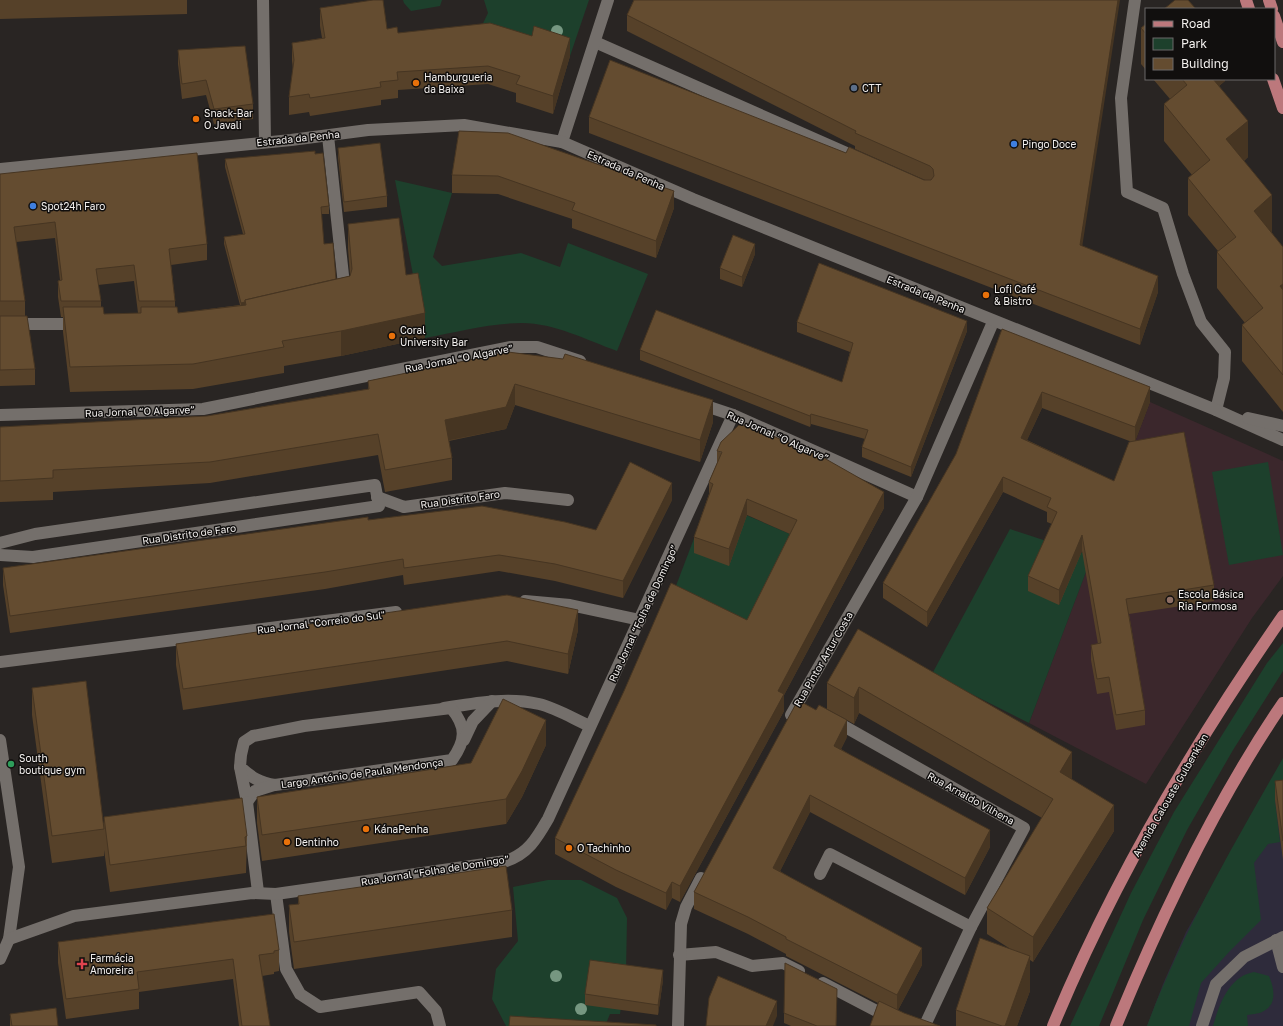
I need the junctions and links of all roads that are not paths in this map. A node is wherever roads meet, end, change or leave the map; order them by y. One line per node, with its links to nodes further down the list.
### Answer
1 (263, 0): 10 (street)
2 (608, 0): 5 (street)
3 (1135, 0): 20 (street)
4 (1275, 19): 6 (main road)
5 (595, 42): 11 (street); 12 (street)
6 (1283, 42)
7 (1273, 80): 8 (main road)
8 (1283, 108)
9 (328, 136): 10 (street, Estrada da Penha); 11 (street, Estrada da Penha); 14 (street)
10 (265, 142): 13 (street, Estrada da Penha)
11 (562, 142): 15 (street, Estrada da Penha)
12 (870, 163)
13 (0, 169)
14 (330, 298)
15 (993, 322): 20 (street, Estrada da Penha); 26 (street, Rua Pintor Artur Costa)
16 (0, 324): 17 (street)
17 (93, 324)
18 (592, 366): 21 (street, Rua Jornal “O Algarve”)
19 (683, 398): 22 (street, Rua Jornal “O Algarve”)
20 (1216, 410): 23 (street); 24 (street)
21 (0, 414)
22 (733, 415): 26 (street, Rua Jornal “O Algarve”); 33 (street, Rua Jornal “Folha de Domingo”)
23 (1283, 426)
24 (1283, 440)
25 (377, 496): 27 (street, Rua Distrito Faro); 28 (street); 29 (street, Rua Distrito de Faro)
26 (917, 497): 36 (street, Rua Pintor Artur Costa)
27 (568, 500)
28 (0, 543)
29 (0, 555)
30 (516, 600): 33 (street)
31 (408, 610): 34 (street, Rua Jornal "Correio do Sul")
32 (1283, 616): 63 (main road, Avenida Calouste Gulbenkian)
33 (640, 620): 41 (street, Rua Jornal “Folha de Domingo”)
34 (0, 662)
35 (492, 701): 39 (street); 41 (street); 44 (street, Largo António de Paula Mendonça)
36 (798, 701): 38 (street); 42 (street, Rua Pintor Artur Costa)
37 (1283, 703): 64 (main road)
38 (812, 709)
39 (432, 710): 44 (street); 45 (street)
40 (826, 716): 53 (street, Rua Arnaldo Vilhena)
41 (590, 726): 52 (street, Rua Jornal “Folha de Domingo”)
42 (783, 728)
43 (0, 740): 47 (street)
44 (460, 748): 46 (street, Largo António de Paula Mendonça)
45 (240, 767): 46 (street, Largo António de Paula Mendonça); 48 (street)
46 (275, 785): 48 (street)
47 (5, 802): 55 (street)
48 (247, 802): 51 (street)
49 (708, 866): 56 (street)
50 (820, 874): 53 (street)
51 (258, 892): 52 (street, Rua Jornal “Folha de Domingo”); 55 (street, Rua Jornal “Folha de Domingo”)
52 (276, 894): 59 (street)
53 (971, 927): 62 (street, Rua Arnaldo Vilhena)
54 (1279, 938): 58 (street); 65 (street)
55 (9, 939): 57 (street)
56 (679, 954): 60 (street); 61 (street)
57 (0, 959)
58 (1283, 967)
59 (440, 1026)
60 (678, 1026)
61 (907, 1026)
62 (912, 1026)
63 (1053, 1026)
64 (1116, 1026)
65 (1202, 1026)

